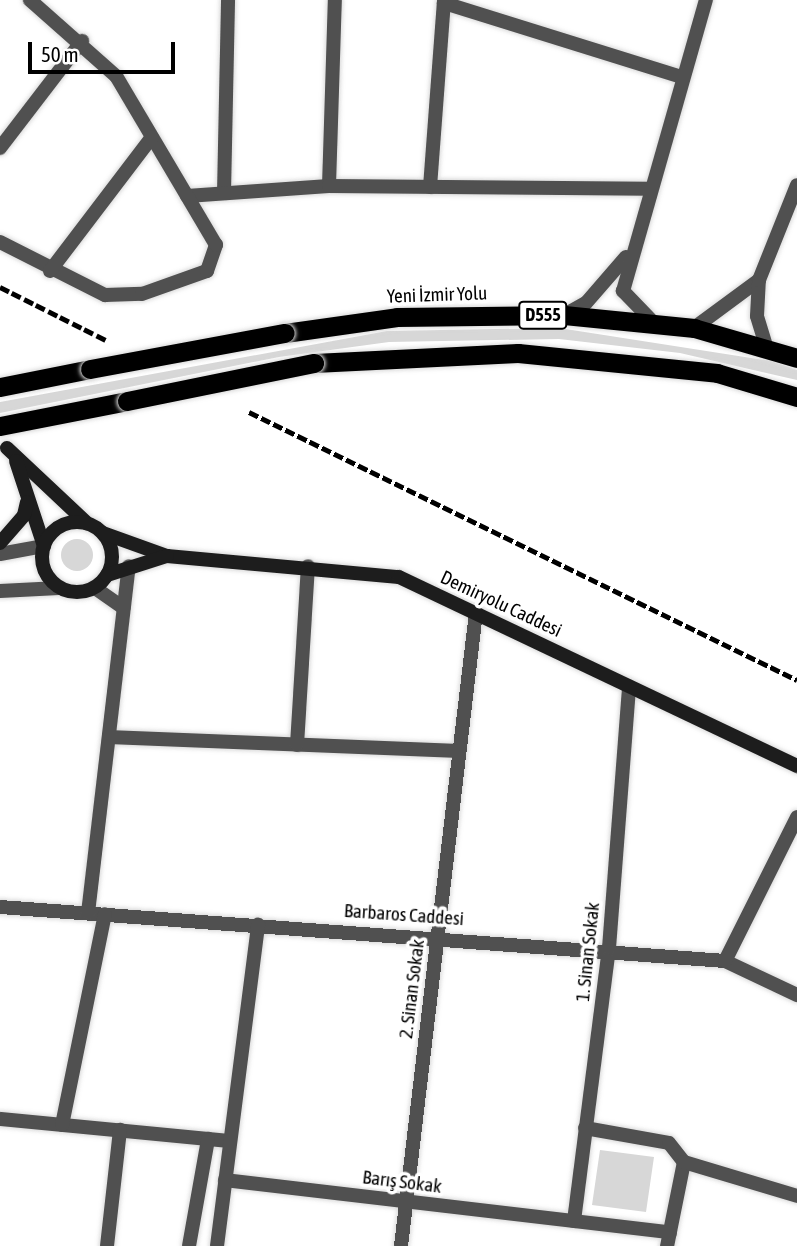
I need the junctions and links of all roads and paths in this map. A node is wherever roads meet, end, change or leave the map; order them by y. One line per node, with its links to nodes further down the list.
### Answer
1 (30, 0): 7 (street)
2 (54, 0): 7 (street)
3 (228, 0): 16 (street)
4 (335, 0): 13 (street)
5 (706, 0): 9 (street)
6 (444, 2): 9 (street); 14 (street)
7 (54, 19): 8 (street)
8 (82, 41): 10 (street); 11 (street)
9 (682, 77): 15 (street)
10 (152, 136): 17 (street); 20 (street)
11 (0, 148)
12 (797, 185): 21 (street)
13 (329, 186): 14 (street); 16 (street)
14 (430, 187): 15 (street)
15 (649, 189): 19 (street)
16 (224, 193): 17 (street)
17 (187, 196): 20 (street)
18 (0, 242): 20 (street)
19 (631, 250): 22 (street); 23 (street)
20 (50, 271)
21 (759, 281): 24 (street); 25 (street)
22 (564, 314): 23 (highway, Yeni İzmir Yolu / D555); 27 (highway, Yeni İzmir Yolu / D555, bridge)
23 (656, 324): 24 (highway, Yeni İzmir Yolu / D555)
24 (694, 328): 25 (highway, Yeni İzmir Yolu / D555)
25 (767, 349): 26 (highway, Yeni İzmir Yolu / D555)
26 (797, 358)
27 (0, 387)
28 (797, 397): 29 (highway, D555, bridge)
29 (0, 426)
30 (6, 447): 31 (main road)
31 (15, 460): 32 (main road); 33 (main road)
32 (27, 500): 35 (main road); 36 (main road)
33 (88, 523): 34 (main road); 36 (main road)
34 (103, 533): 38 (main road); 41 (main road)
35 (0, 543)
36 (44, 546): 37 (street); 42 (main road)
37 (0, 554)
38 (167, 556): 39 (main road, Demiryolu Caddesi); 40 (main road)
39 (309, 565): 46 (main road, Demiryolu Caddesi); 49 (street)
40 (128, 566): 41 (main road); 45 (street)
41 (107, 575): 43 (main road)
42 (59, 587): 43 (main road); 44 (street)
43 (95, 588): 45 (street)
44 (0, 591)
45 (124, 608): 48 (street)
46 (476, 612): 47 (main road, Demiryolu Caddesi); 50 (street, 2. Sinan Sokak)
47 (629, 687): 51 (main road, Demiryolu Caddesi); 58 (street, 1. Sinan Sokak)
48 (109, 737): 49 (street); 54 (street)
49 (297, 745): 50 (street)
50 (459, 751): 57 (street, 2. Sinan Sokak)
51 (797, 766)
52 (797, 817): 59 (street)
53 (0, 906): 54 (street, Barbaros Caddesi)
54 (88, 913): 55 (street, Barbaros Caddesi)
55 (105, 914): 56 (street, Barbaros Caddesi); 62 (street)
56 (258, 925): 57 (street, Barbaros Caddesi); 66 (street)
57 (438, 936): 58 (street, Barbaros Caddesi); 70 (street, 2. Sinan Sokak)
58 (609, 948): 59 (street, Barbaros Caddesi); 63 (street, 1. Sinan Sokak)
59 (725, 961): 60 (street, Barbaros Caddesi)
60 (797, 995)
61 (0, 1119): 62 (street)
62 (62, 1125): 64 (street)
63 (585, 1128): 67 (street); 71 (street, 1. Sinan Sokak)
64 (120, 1130): 65 (street); 73 (street)
65 (208, 1139): 66 (street); 74 (street)
66 (230, 1141): 68 (street)
67 (684, 1162): 69 (street); 72 (street)
68 (225, 1180): 70 (street, Barış Sokak); 75 (street)
69 (797, 1196)
70 (407, 1202): 71 (street, Barış Sokak); 76 (street, 2. Sinan Sokak)
71 (574, 1221): 72 (street, Barış Sokak)
72 (668, 1239)
73 (107, 1246)
74 (189, 1246)
75 (216, 1246)
76 (401, 1246)

